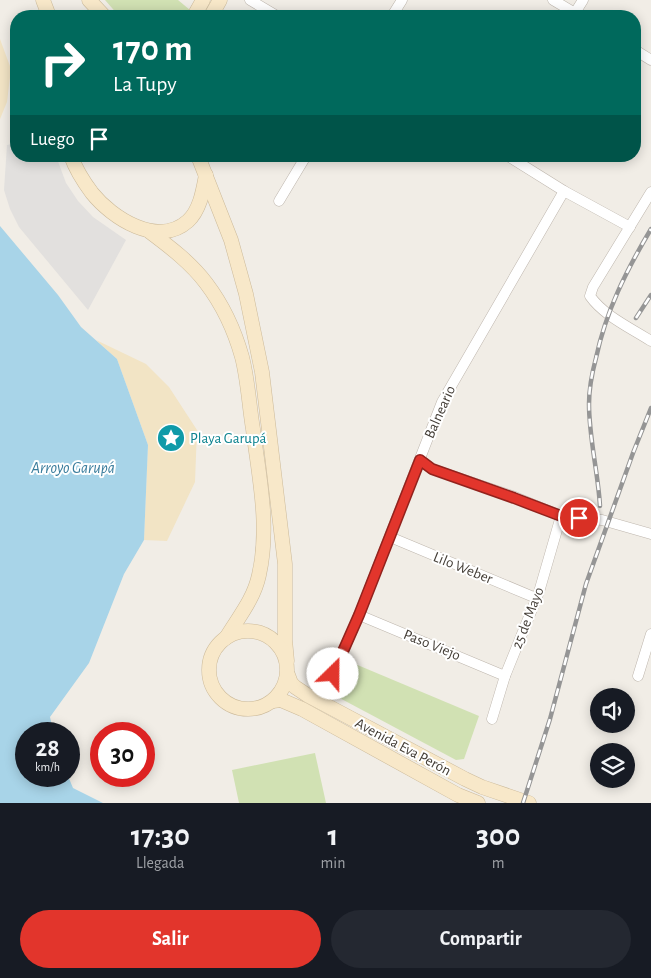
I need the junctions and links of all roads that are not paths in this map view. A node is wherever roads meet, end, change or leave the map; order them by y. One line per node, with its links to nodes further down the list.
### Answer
1 (89, 0): 4 (main road)
2 (250, 0): 5 (street)
3 (553, 0): 6 (street)
4 (98, 10)
5 (267, 10)
6 (568, 10)
7 (73, 162): 16 (main road)
8 (201, 162): 11 (main road)
9 (302, 162): 14 (street)
10 (518, 162): 12 (street)
11 (206, 175): 16 (main road); 26 (main road)
12 (564, 191): 15 (street); 18 (street, Balneario)
13 (651, 192): 15 (street)
14 (279, 201)
15 (630, 227): 17 (street)
16 (150, 232): 25 (main road)
17 (651, 341)
18 (420, 460): 19 (street); 21 (street, Balneario)
19 (561, 516): 20 (street); 22 (street, 25 de Mayo)
20 (651, 534)
21 (390, 537): 22 (street, Lilo Weber); 23 (street, Balneario)
22 (536, 598): 27 (street, 25 de Mayo)
23 (359, 615): 27 (street, Paso Viejo); 30 (street, Balneario)
24 (651, 634): 28 (street)
25 (226, 638): 26 (main road); 29 (main road)
26 (287, 668): 29 (main road); 30 (main road, Avenida Eva Perón)
27 (505, 676): 31 (street, 25 de Mayo)
28 (638, 676)
29 (272, 701): 32 (main road, Avenida Eva Perón)
30 (320, 703): 33 (main road, Avenida Eva Perón)
31 (492, 719)
32 (478, 803)
33 (529, 803)

